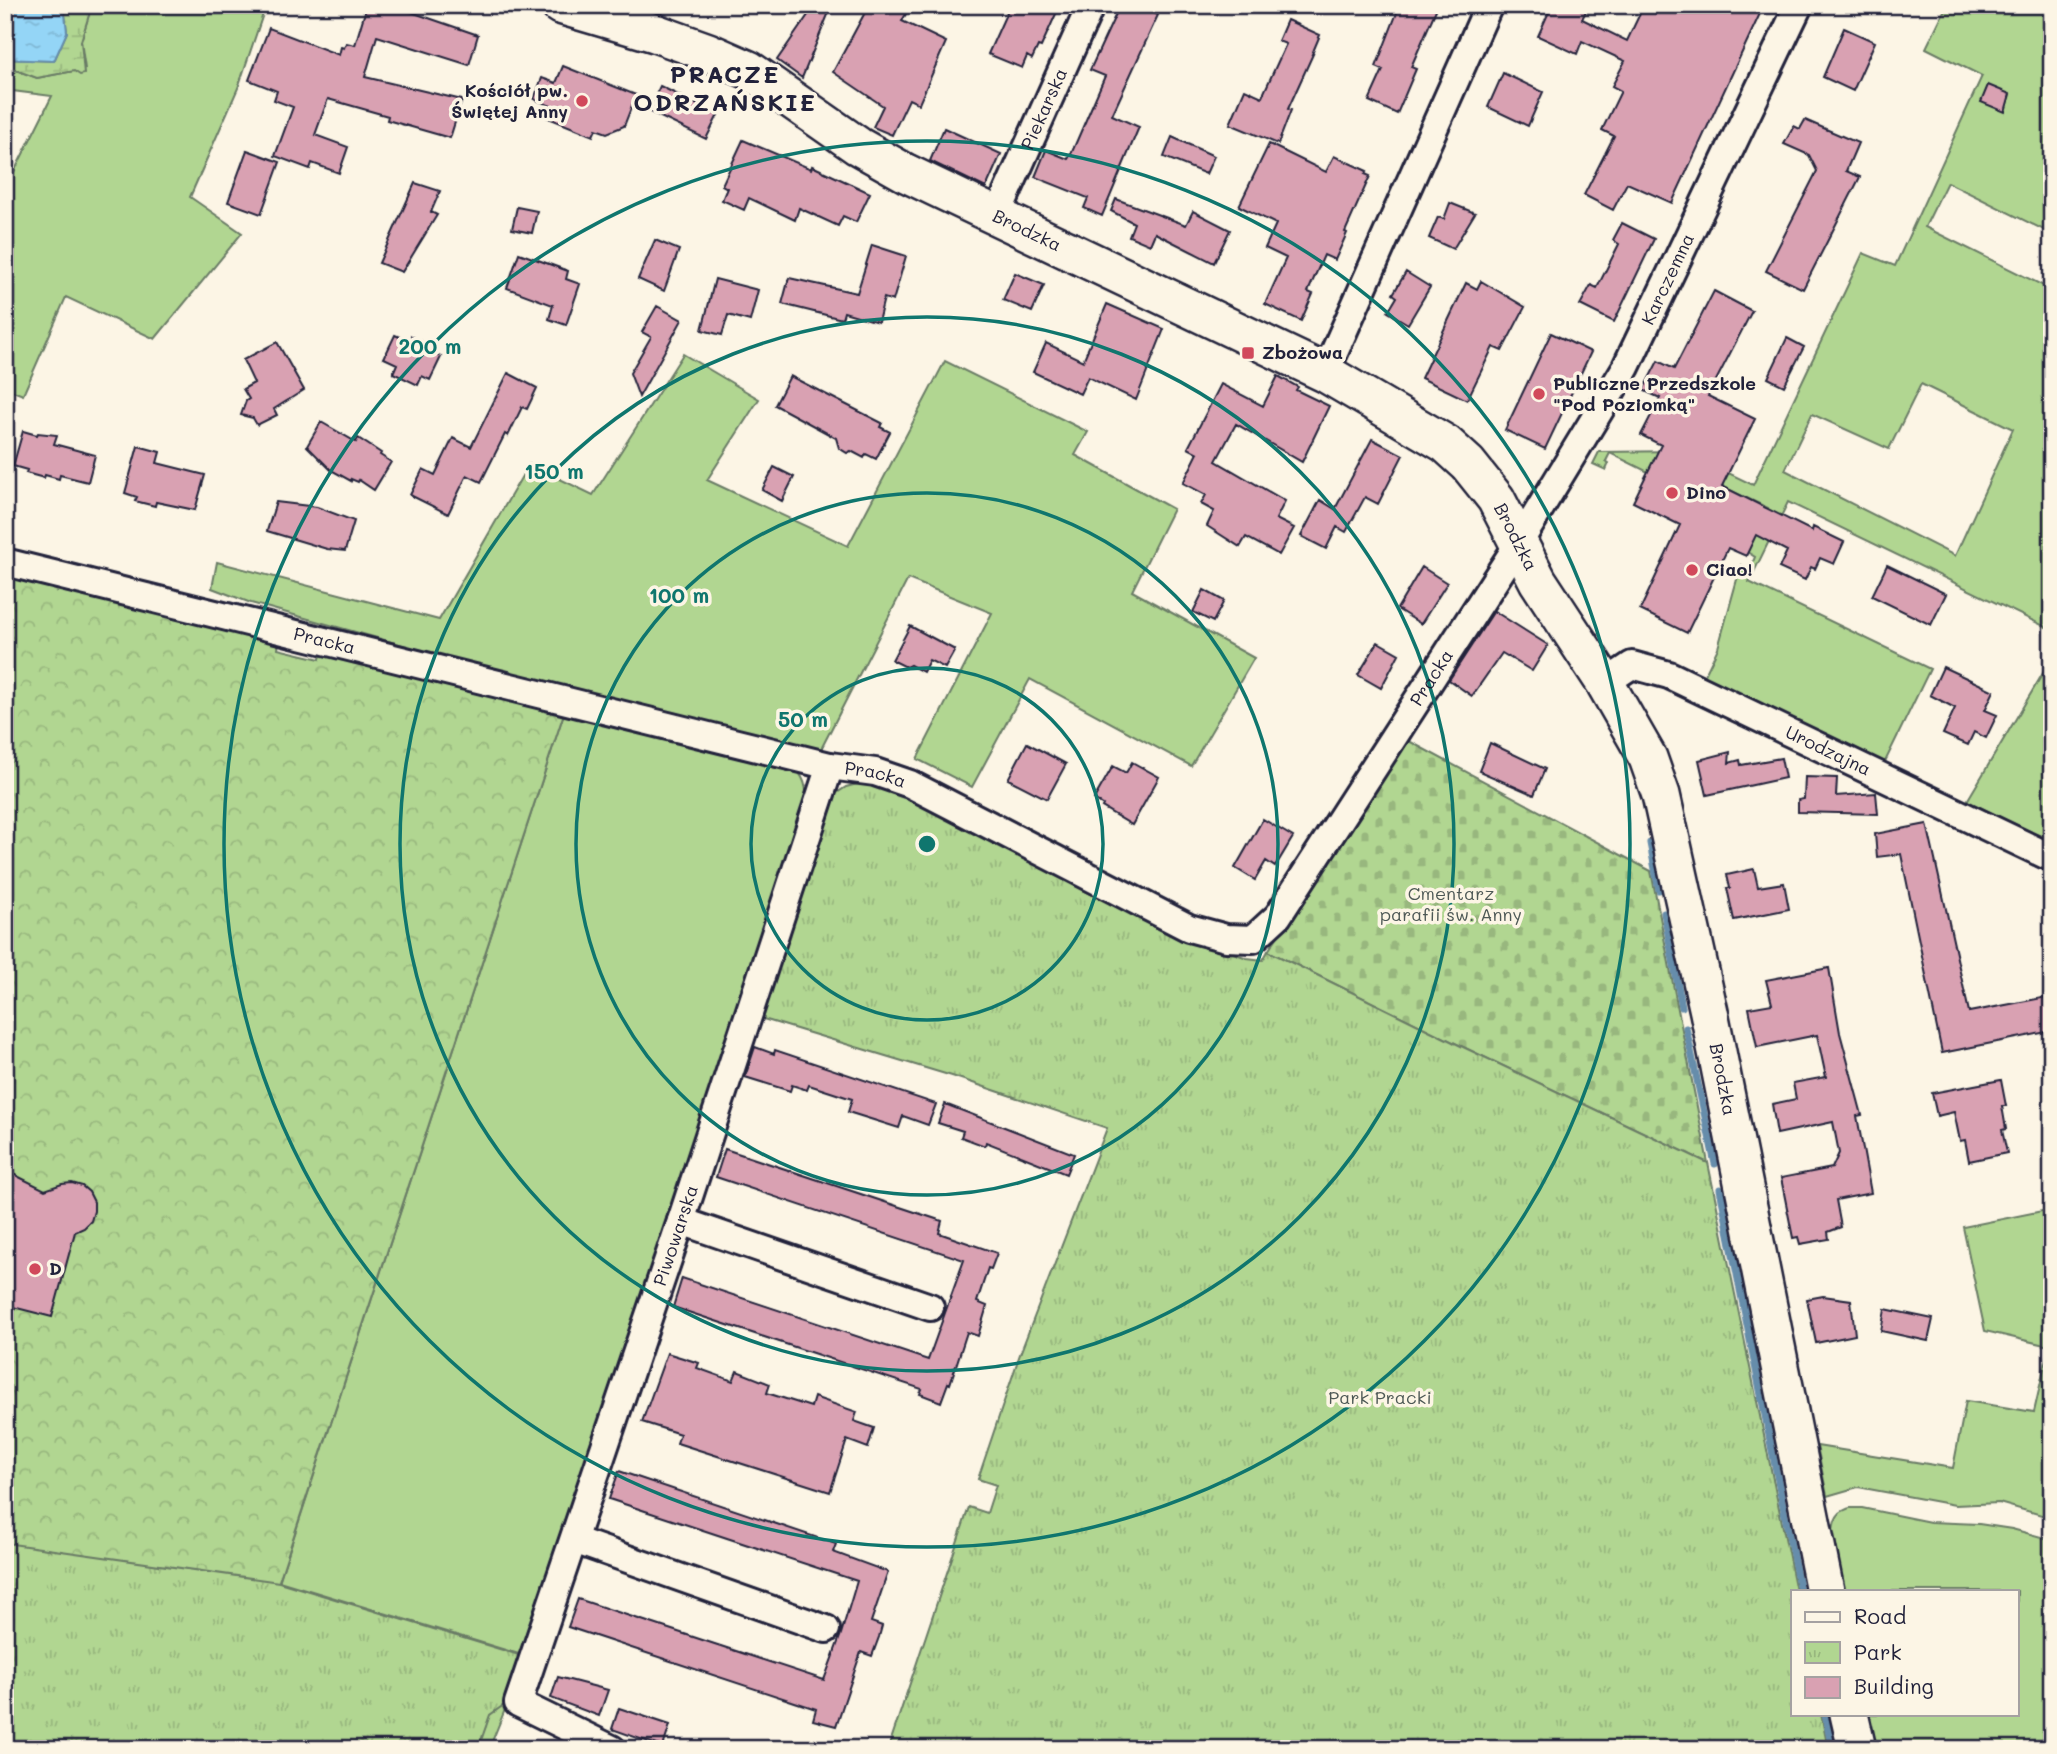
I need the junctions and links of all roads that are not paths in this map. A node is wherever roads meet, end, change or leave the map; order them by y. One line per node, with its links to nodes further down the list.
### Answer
1 (560, 5): 5 (street, Brodzka)
2 (1091, 5): 5 (street, Piekarska)
3 (1489, 5): 6 (street)
4 (1799, 5): 7 (street, Karczemna)
5 (997, 215): 6 (street, Brodzka)
6 (1325, 373): 7 (street, Brodzka)
7 (1519, 543): 9 (street, Brodzka); 10 (street, Pracka)
8 (5, 562): 10 (street, Pracka)
9 (1605, 683): 11 (street, Urodzajna); 15 (street, Brodzka)
10 (830, 766): 12 (street, Piwowarska)
11 (2052, 858)
12 (681, 1221): 13 (street); 14 (street, Piwowarska)
13 (930, 1307)
14 (574, 1540): 16 (street); 18 (street, Piwowarska)
15 (1825, 1590)
16 (825, 1629)
17 (1849, 1716): 19 (street)
18 (612, 1749)
19 (1857, 1749)

